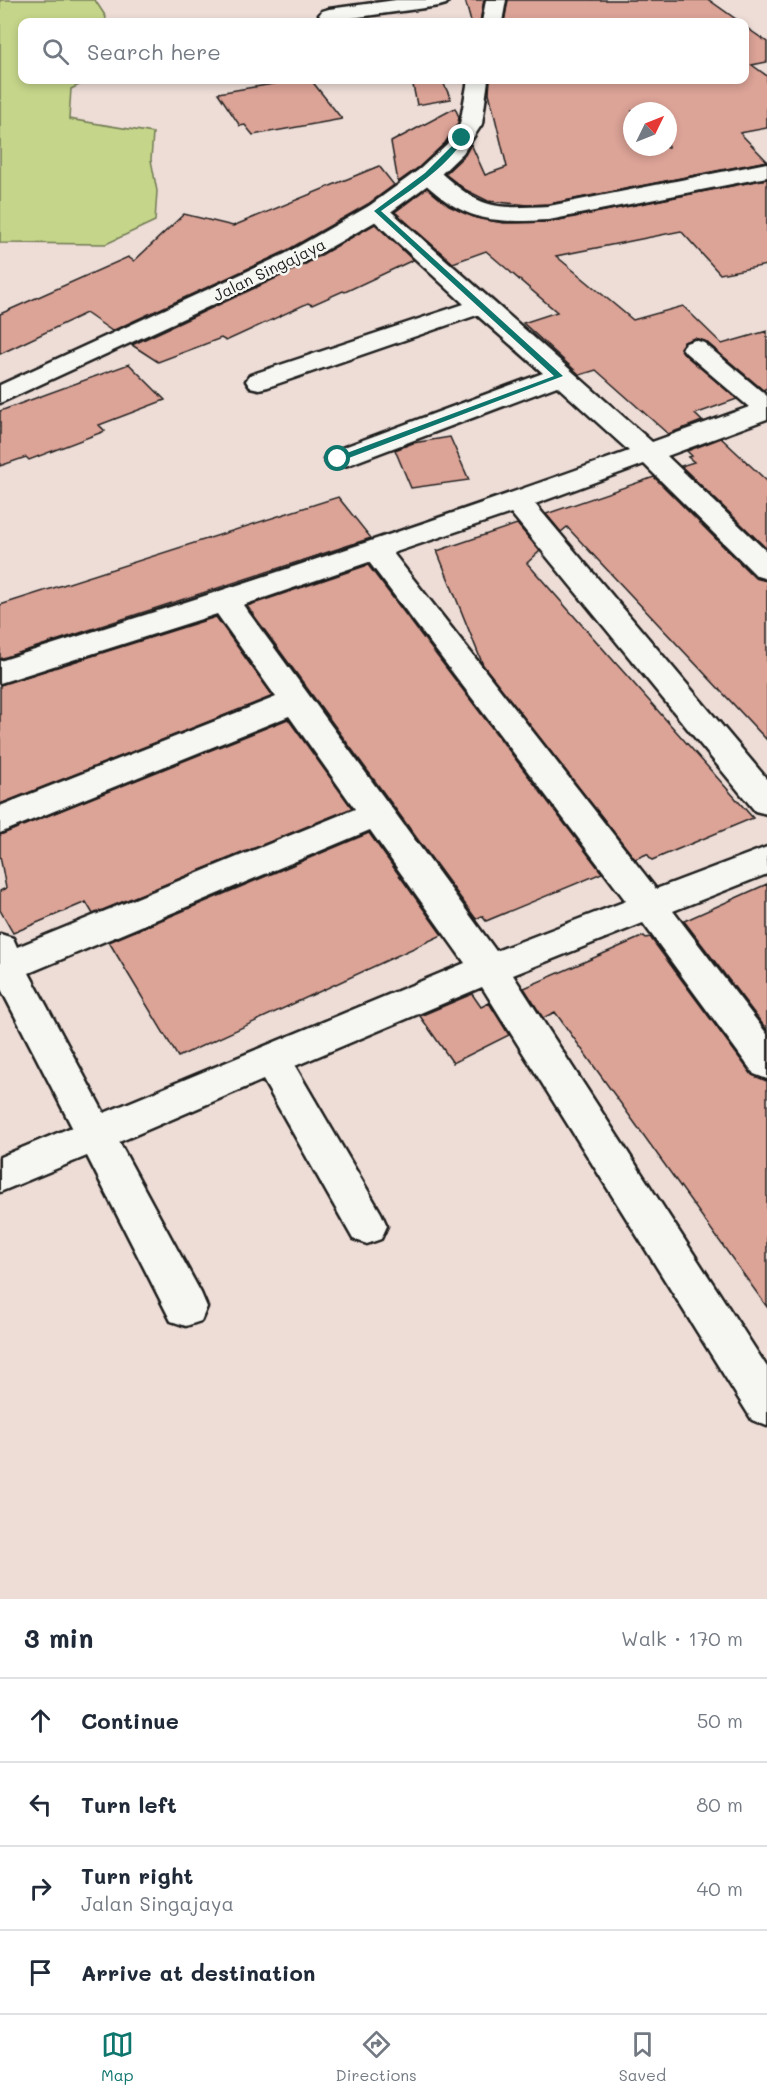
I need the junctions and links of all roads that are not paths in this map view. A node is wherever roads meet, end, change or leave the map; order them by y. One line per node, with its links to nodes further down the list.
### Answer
1 (439, 0): 3 (street)
2 (496, 0): 4 (street)
3 (328, 15)
4 (493, 18)
5 (477, 84): 7 (street, Jalan Singajaya)
6 (767, 170): 7 (street)
7 (428, 174): 8 (street, Jalan Singajaya)
8 (377, 211): 9 (street); 13 (street, Jalan Singajaya)
9 (481, 306): 11 (street); 12 (street)
10 (695, 348): 14 (street)
11 (559, 376): 15 (street); 16 (street)
12 (259, 381)
13 (0, 394)
14 (767, 409): 15 (street)
15 (647, 453): 17 (street); 19 (street)
16 (338, 459)
17 (517, 501): 18 (street); 23 (street)
18 (374, 549): 20 (street); 27 (street)
19 (767, 569)
20 (224, 601): 21 (street); 22 (street)
21 (0, 672)
22 (296, 701): 24 (street); 25 (street)
23 (767, 802)
24 (376, 814): 28 (street); 29 (street)
25 (0, 820)
26 (767, 860): 27 (street)
27 (650, 906): 29 (street); 31 (street)
28 (4, 957): 32 (street)
29 (490, 970): 30 (street); 36 (street)
30 (271, 1060): 32 (street); 34 (street)
31 (767, 1063)
32 (95, 1136): 33 (street); 35 (street)
33 (0, 1175)
34 (367, 1226)
35 (186, 1307)
36 (767, 1405)

